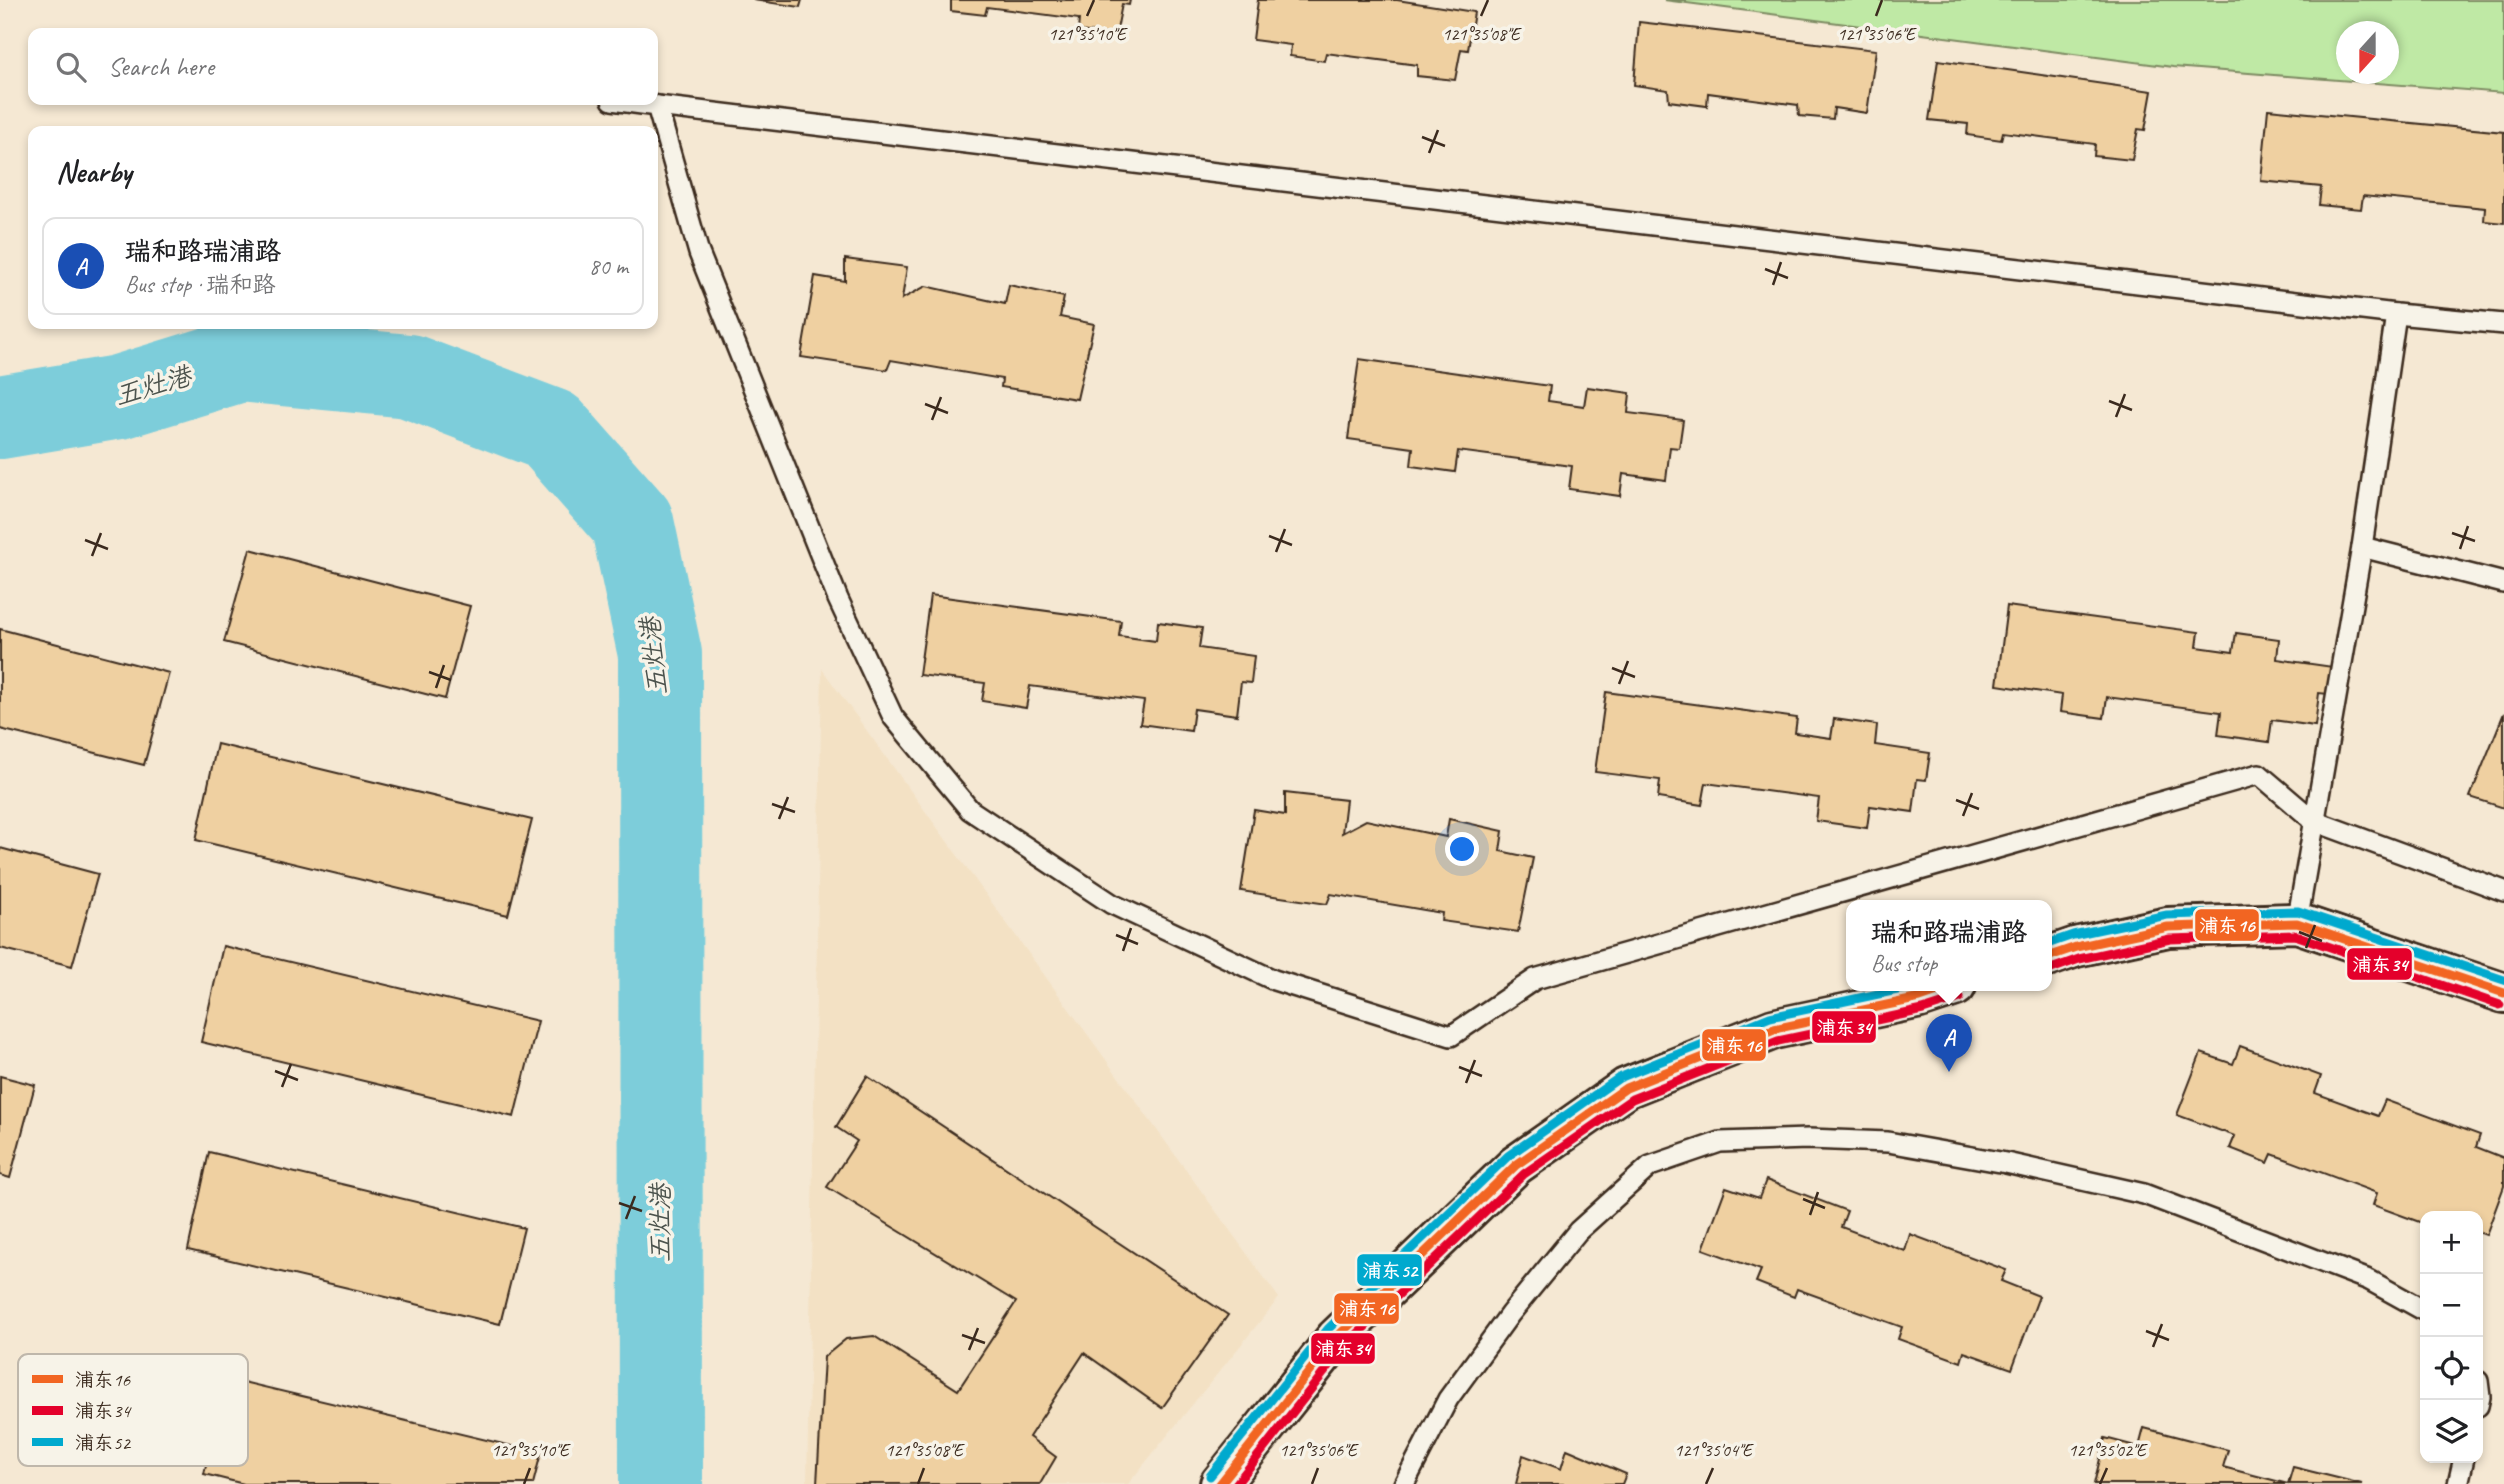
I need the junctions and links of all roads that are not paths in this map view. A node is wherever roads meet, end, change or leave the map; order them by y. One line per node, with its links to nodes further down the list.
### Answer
1 (650, 105): 2 (lane)
2 (657, 106): 3 (lane); 7 (lane)
3 (2396, 314): 4 (lane); 5 (lane)
4 (2504, 324)
5 (2362, 547): 6 (lane); 7 (lane)
6 (2504, 583)
7 (2314, 821): 8 (lane); 9 (lane)
8 (2504, 891)
9 (2297, 923): 10 (street); 12 (street)
10 (2052, 955)
11 (1941, 991): 15 (street)
12 (2504, 993)
13 (2420, 1308): 16 (lane)
14 (2463, 1463): 17 (lane)
15 (1220, 1484)
16 (1404, 1484)
17 (2458, 1484)

